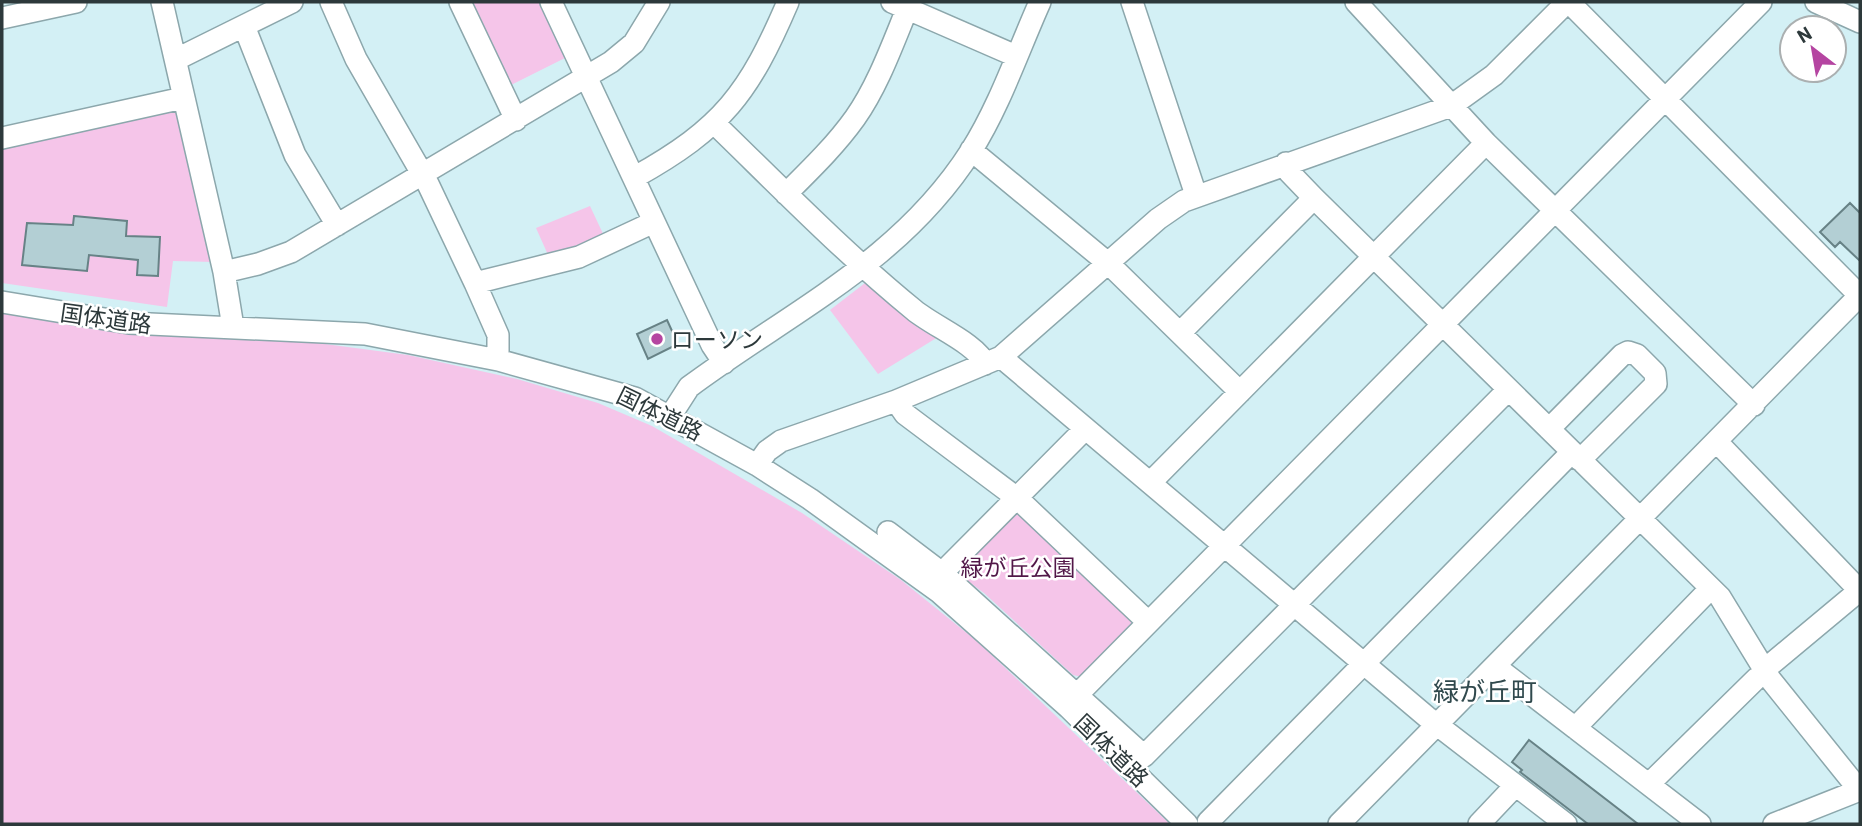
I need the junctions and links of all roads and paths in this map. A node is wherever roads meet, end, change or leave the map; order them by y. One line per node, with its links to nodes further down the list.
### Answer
1 (76, 2): 16 (street)
2 (162, 2): 20 (street)
3 (292, 2): 18 (street)
4 (331, 2): 31 (street)
5 (460, 2): 25 (street)
6 (551, 2): 21 (street)
7 (659, 2): 21 (street)
8 (788, 2): 26 (street)
9 (1040, 2): 19 (street)
10 (1132, 2): 34 (street)
11 (1356, 2): 24 (street)
12 (1568, 2): 23 (street); 24 (street)
13 (1761, 2): 23 (street)
14 (1816, 2): 17 (street)
15 (903, 4): 19 (street); 33 (street)
16 (2, 19)
17 (1860, 22)
18 (244, 26): 20 (street); 38 (street)
19 (1016, 56): 29 (street)
20 (175, 57): 22 (street)
21 (587, 78): 25 (street); 32 (street)
22 (183, 98): 27 (street); 42 (street)
23 (1667, 98): 36 (street); 44 (street)
24 (1451, 106): 28 (street); 30 (street)
25 (516, 120): 31 (street)
26 (714, 124): 32 (street); 33 (street)
27 (2, 138)
28 (1486, 143): 36 (street); 39 (street)
29 (971, 150): 40 (street); 41 (street)
30 (1286, 163): 34 (street); 35 (street)
31 (422, 174): 38 (street); 43 (street)
32 (635, 177): 37 (street)
33 (786, 194): 41 (street)
34 (1196, 195): 40 (street)
35 (1314, 198): 39 (street); 48 (street)
36 (1556, 210): 46 (street); 55 (street)
37 (654, 222): 43 (street); 51 (street)
38 (337, 225): 42 (street)
39 (1374, 257): 46 (street); 53 (street)
40 (1109, 264): 48 (street); 50 (street)
41 (863, 268): 50 (street); 51 (street)
42 (224, 272): 47 (street)
43 (475, 283): 49 (street)
44 (1860, 295): 55 (street)
45 (2, 302): 47 (street, 国体道路)
46 (1443, 325): 52 (street); 66 (street)
47 (233, 327): 49 (street, 国体道路)
48 (1180, 332): 53 (street)
49 (498, 360): 56 (street, 国体道路)
50 (993, 360): 54 (street); 58 (street)
51 (724, 363): 56 (street)
52 (1508, 390): 57 (street); 70 (street)
53 (1240, 392): 62 (street)
54 (896, 401): 61 (street); 63 (street)
55 (1754, 405): 59 (street)
56 (671, 415): 61 (street, 国体道路)
57 (1549, 429): 60 (street); 60 (street)
58 (1084, 430): 62 (street); 63 (street)
59 (1717, 442): 64 (street); 69 (street)
60 (1576, 456): 64 (street); 72 (street)
61 (757, 465): 81 (street, 国体道路)
62 (1150, 484): 66 (street)
63 (1017, 498): 67 (street); 71 (street)
64 (1641, 519): 68 (street); 73 (street)
65 (888, 532): 67 (street)
66 (1225, 545): 70 (street); 71 (street)
67 (942, 573): 75 (street)
68 (1710, 589): 74 (street); 77 (street)
69 (1860, 591): 74 (street)
70 (1294, 605): 72 (street); 75 (street)
71 (1148, 622): 75 (street)
72 (1364, 663): 76 (street); 81 (street)
73 (1496, 667): 76 (street); 77 (street)
74 (1760, 674): 78 (street); 80 (street)
75 (1078, 694)
76 (1437, 725): 79 (street); 82 (street)
77 (1575, 727): 78 (street)
78 (1650, 785): 85 (street)
79 (1515, 786): 83 (street); 84 (street)
80 (1858, 794): 86 (street)
81 (1197, 823)
82 (1339, 824)
83 (1479, 824)
84 (1566, 824)
85 (1700, 824)
86 (1774, 824)

